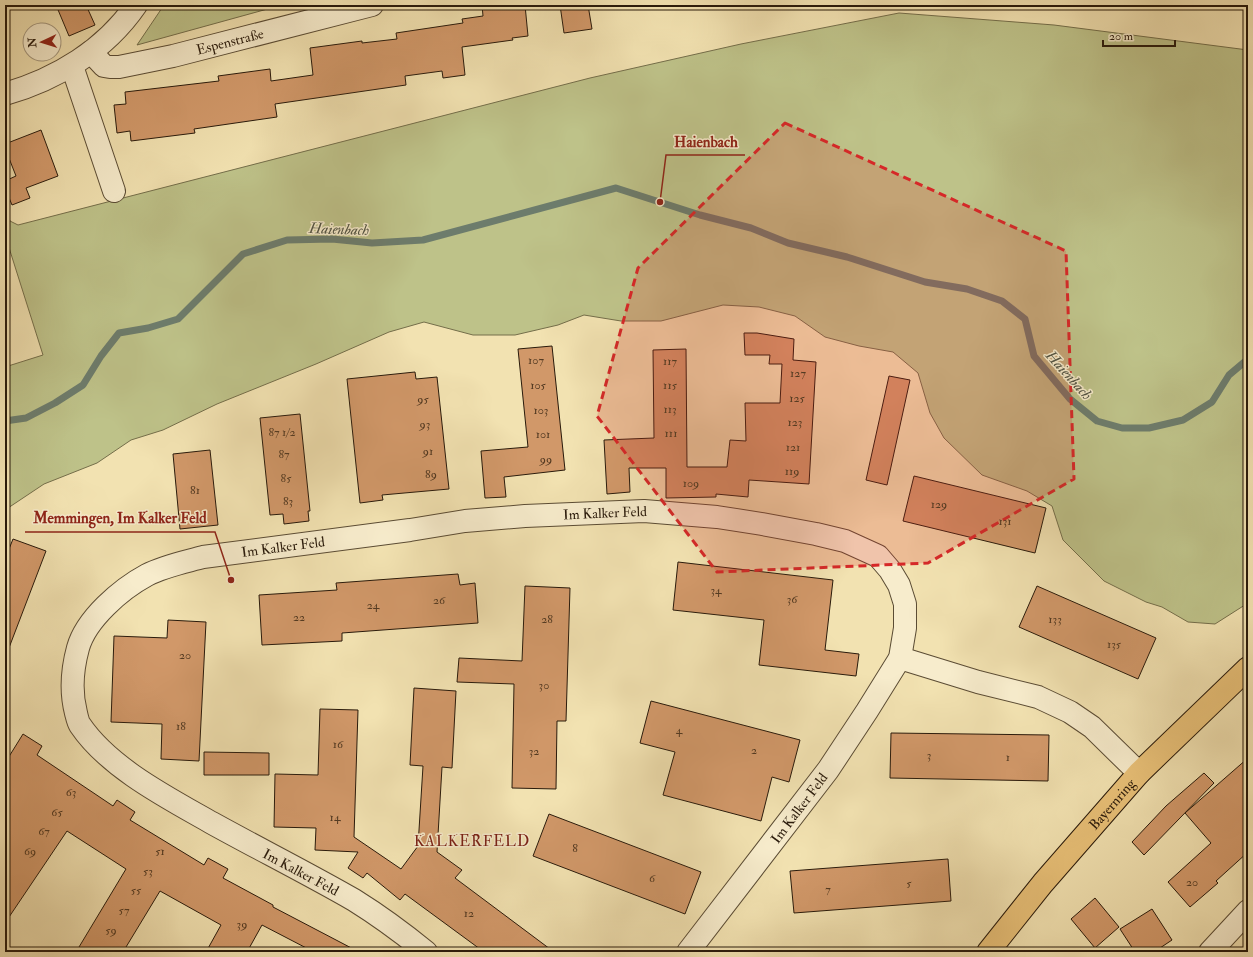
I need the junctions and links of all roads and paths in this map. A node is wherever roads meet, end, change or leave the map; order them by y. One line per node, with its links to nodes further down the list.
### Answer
1 (136, 5): 3 (street)
2 (372, 5): 3 (street, Espenstraße)
3 (91, 52): 4 (street)
4 (72, 66): 5 (street); 6 (street)
5 (5, 94)
6 (114, 191)
7 (900, 658): 9 (street); 11 (street, Im Kalker Feld); 12 (street, Im Kalker Feld)
8 (1248, 668): 9 (main road, Bayernring)
9 (1139, 773): 13 (main road, Bayernring)
10 (1248, 911): 14 (street)
11 (426, 952)
12 (688, 952)
13 (988, 952)
14 (1210, 952)

